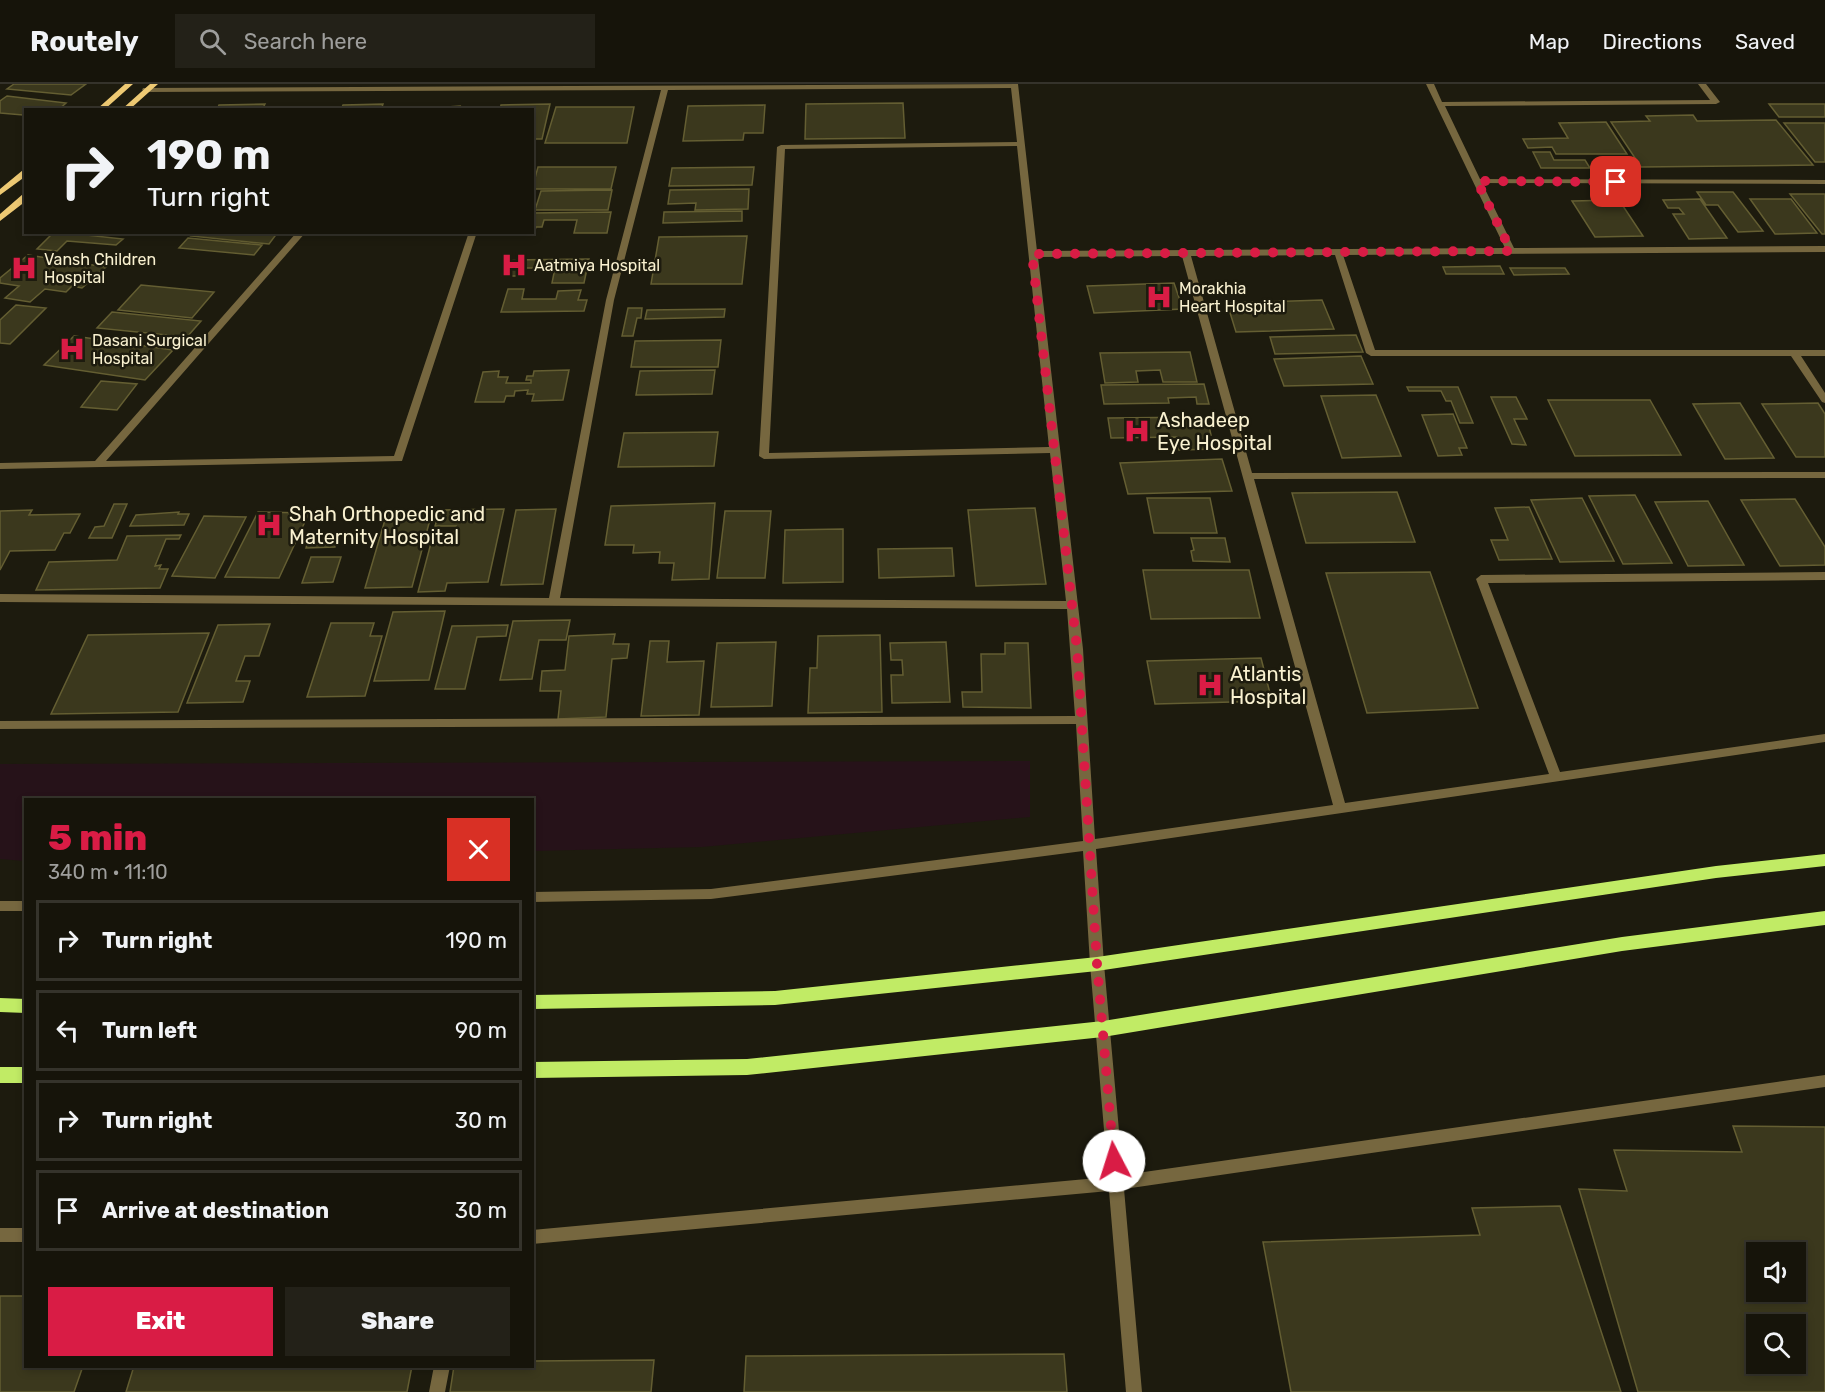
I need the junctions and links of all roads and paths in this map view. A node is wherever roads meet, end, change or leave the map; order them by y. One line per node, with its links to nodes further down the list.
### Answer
1 (129, 84): 9 (street)
2 (154, 84): 7 (street)
3 (1430, 84): 8 (street)
4 (1702, 84): 8 (street)
5 (1014, 85): 6 (street); 11 (street)
6 (665, 88): 7 (street); 35 (street)
7 (146, 90): 10 (street)
8 (1440, 104): 13 (street)
9 (101, 108)
10 (126, 108)
11 (1020, 144): 24 (street); 28 (street)
12 (24, 174): 15 (street)
13 (1477, 181): 14 (street); 21 (street)
14 (1825, 182)
15 (0, 193)
16 (24, 198): 17 (street)
17 (0, 218)
18 (301, 234): 29 (street)
19 (471, 234): 29 (street)
20 (1825, 249): 21 (street)
21 (1511, 251): 22 (street)
22 (1338, 252): 23 (street); 25 (street)
23 (1186, 253): 24 (street); 32 (street)
24 (1032, 254): 28 (street)
25 (1794, 353): 26 (street); 27 (street)
26 (1825, 353)
27 (1825, 400)
28 (1055, 450): 36 (street)
29 (98, 464): 30 (street)
30 (0, 466)
31 (1825, 475): 32 (street)
32 (1248, 476): 41 (street)
33 (1825, 576): 40 (street)
34 (0, 598): 35 (street)
35 (554, 602): 36 (street)
36 (1072, 605): 37 (street)
37 (1082, 720): 38 (street); 42 (street)
38 (0, 725)
39 (1825, 738): 40 (street)
40 (1556, 777): 41 (street)
41 (1340, 809): 42 (street)
42 (1090, 845): 44 (street); 48 (street)
43 (1825, 860): 48 (main road)
44 (534, 897)
45 (0, 906): 46 (street)
46 (24, 906)
47 (1825, 918): 52 (main road)
48 (1097, 964): 49 (main road); 52 (street)
49 (534, 1002)
50 (0, 1005): 51 (main road)
51 (24, 1006)
52 (1102, 1029): 53 (main road); 57 (street)
53 (534, 1070)
54 (0, 1075): 55 (main road)
55 (24, 1076)
56 (1825, 1081): 57 (street)
57 (1116, 1183): 60 (street); 63 (street)
58 (0, 1235): 59 (street)
59 (24, 1235)
60 (534, 1237)
61 (442, 1368): 62 (street)
62 (437, 1392)
63 (1134, 1392)

